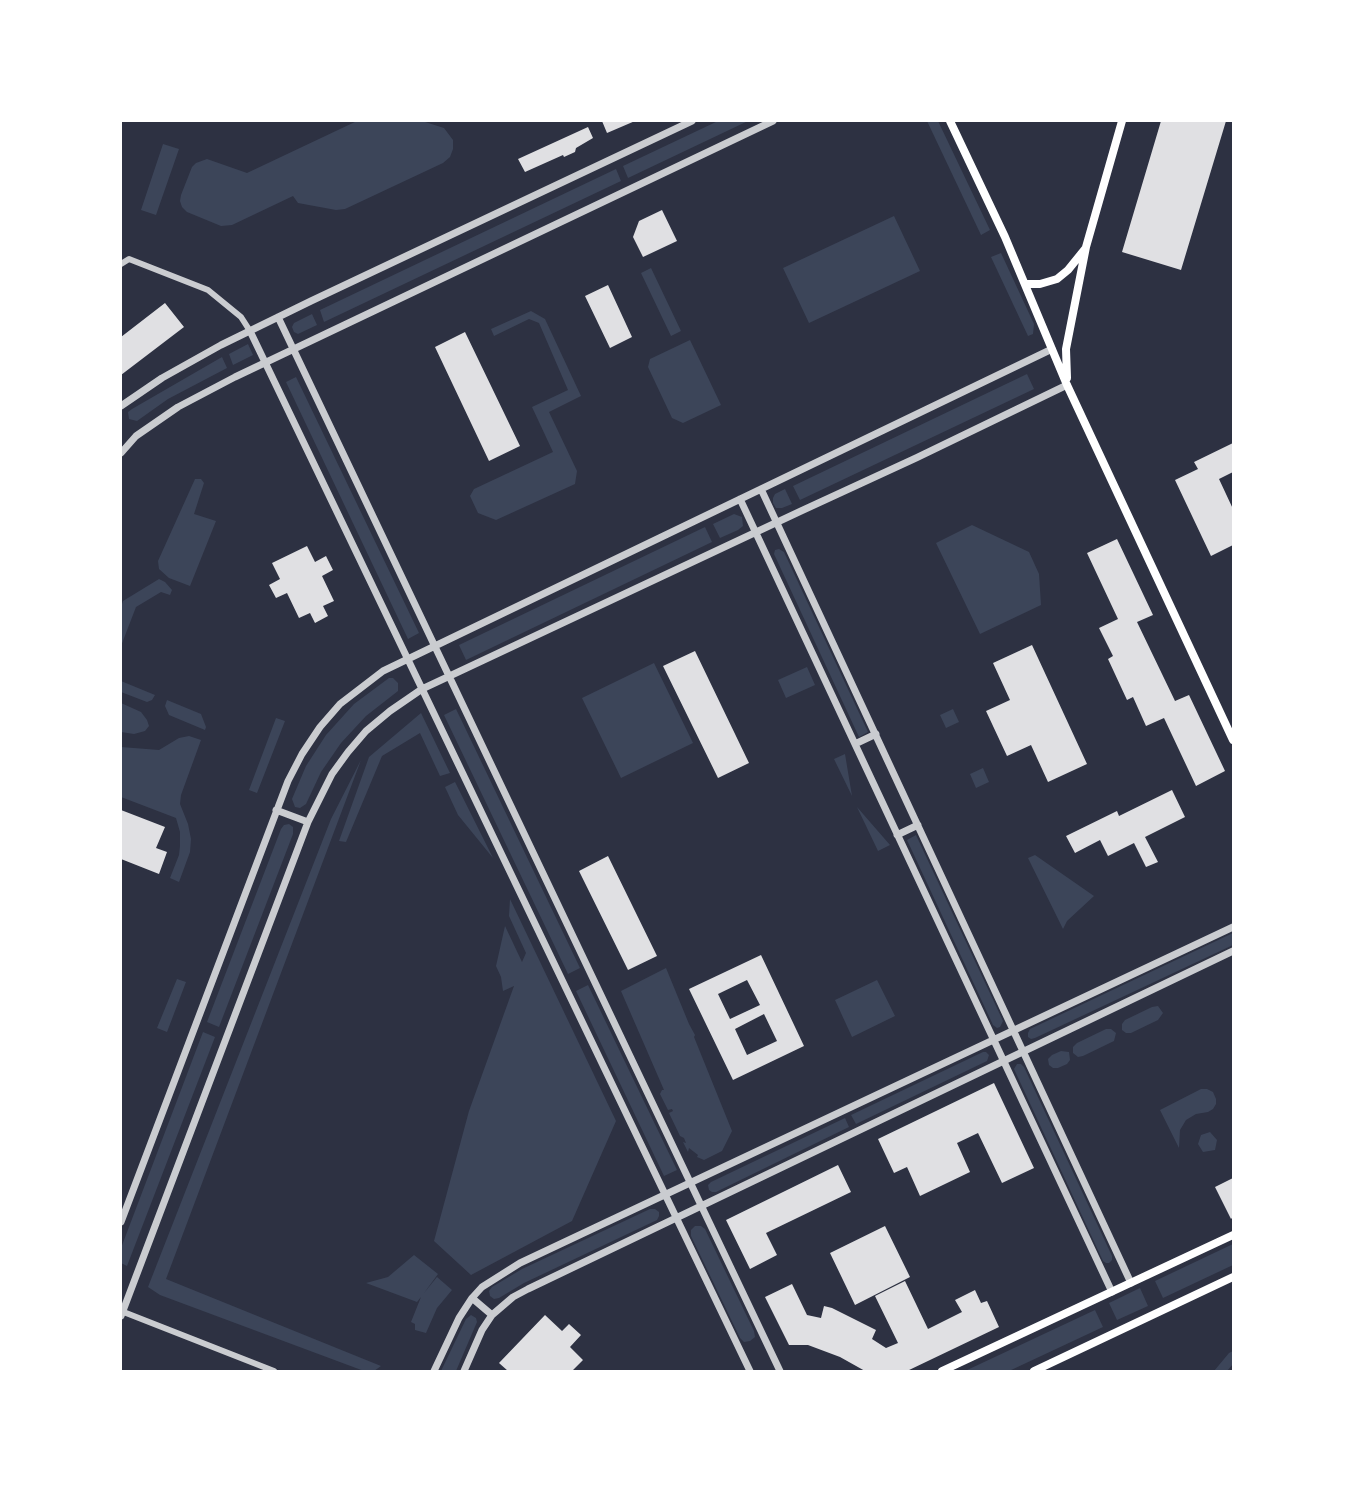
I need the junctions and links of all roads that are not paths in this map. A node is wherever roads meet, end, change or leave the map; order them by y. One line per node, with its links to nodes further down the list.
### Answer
1 (692, 121): 8 (street)
2 (773, 121): 10 (street)
3 (950, 121): 7 (main road)
4 (1122, 121): 5 (main road)
5 (1086, 247): 7 (main road); 13 (main road)
6 (121, 264): 9 (street)
7 (1025, 284): 11 (main road)
8 (278, 317): 9 (street); 10 (street)
9 (250, 331): 12 (street); 14 (street)
10 (293, 349): 12 (street); 21 (street)
11 (1052, 349): 13 (main road); 17 (street)
12 (265, 362): 15 (street); 22 (street)
13 (1067, 385): 19 (street); 26 (main road)
14 (121, 407)
15 (124, 443): 16 (street)
16 (121, 453)
17 (761, 489): 18 (street); 19 (street)
18 (740, 499): 20 (street); 21 (street)
19 (776, 522): 20 (street); 25 (street)
20 (755, 532): 23 (street); 27 (street)
21 (434, 646): 22 (street); 23 (street)
22 (408, 659): 24 (street); 28 (street)
23 (449, 676): 24 (street); 38 (street)
24 (422, 689): 29 (street); 39 (street)
25 (876, 734): 27 (street); 30 (street)
26 (1233, 740)
27 (855, 744): 31 (street)
28 (276, 810): 29 (street); 42 (street)
29 (308, 822): 48 (street)
30 (918, 825): 31 (street); 34 (street)
31 (897, 835): 35 (street)
32 (1233, 927): 34 (street)
33 (1233, 951): 36 (street)
34 (1014, 1031): 35 (street); 36 (street)
35 (994, 1040): 37 (street); 38 (street)
36 (1023, 1051): 37 (street); 45 (street)
37 (1004, 1061): 40 (street); 46 (street)
38 (690, 1184): 39 (street); 40 (street)
39 (665, 1195): 41 (street); 47 (street)
40 (701, 1206): 41 (street); 54 (street)
41 (676, 1218): 49 (street); 53 (street)
42 (121, 1222)
43 (1233, 1235): 45 (main road)
44 (1233, 1277): 56 (main road)
45 (1132, 1283): 46 (main road)
46 (1112, 1292): 55 (main road)
47 (472, 1298): 49 (street); 51 (street)
48 (121, 1313): 50 (street)
49 (492, 1315): 52 (street)
50 (274, 1371)
51 (434, 1371)
52 (464, 1371)
53 (750, 1371)
54 (780, 1371)
55 (942, 1371)
56 (1034, 1371)

